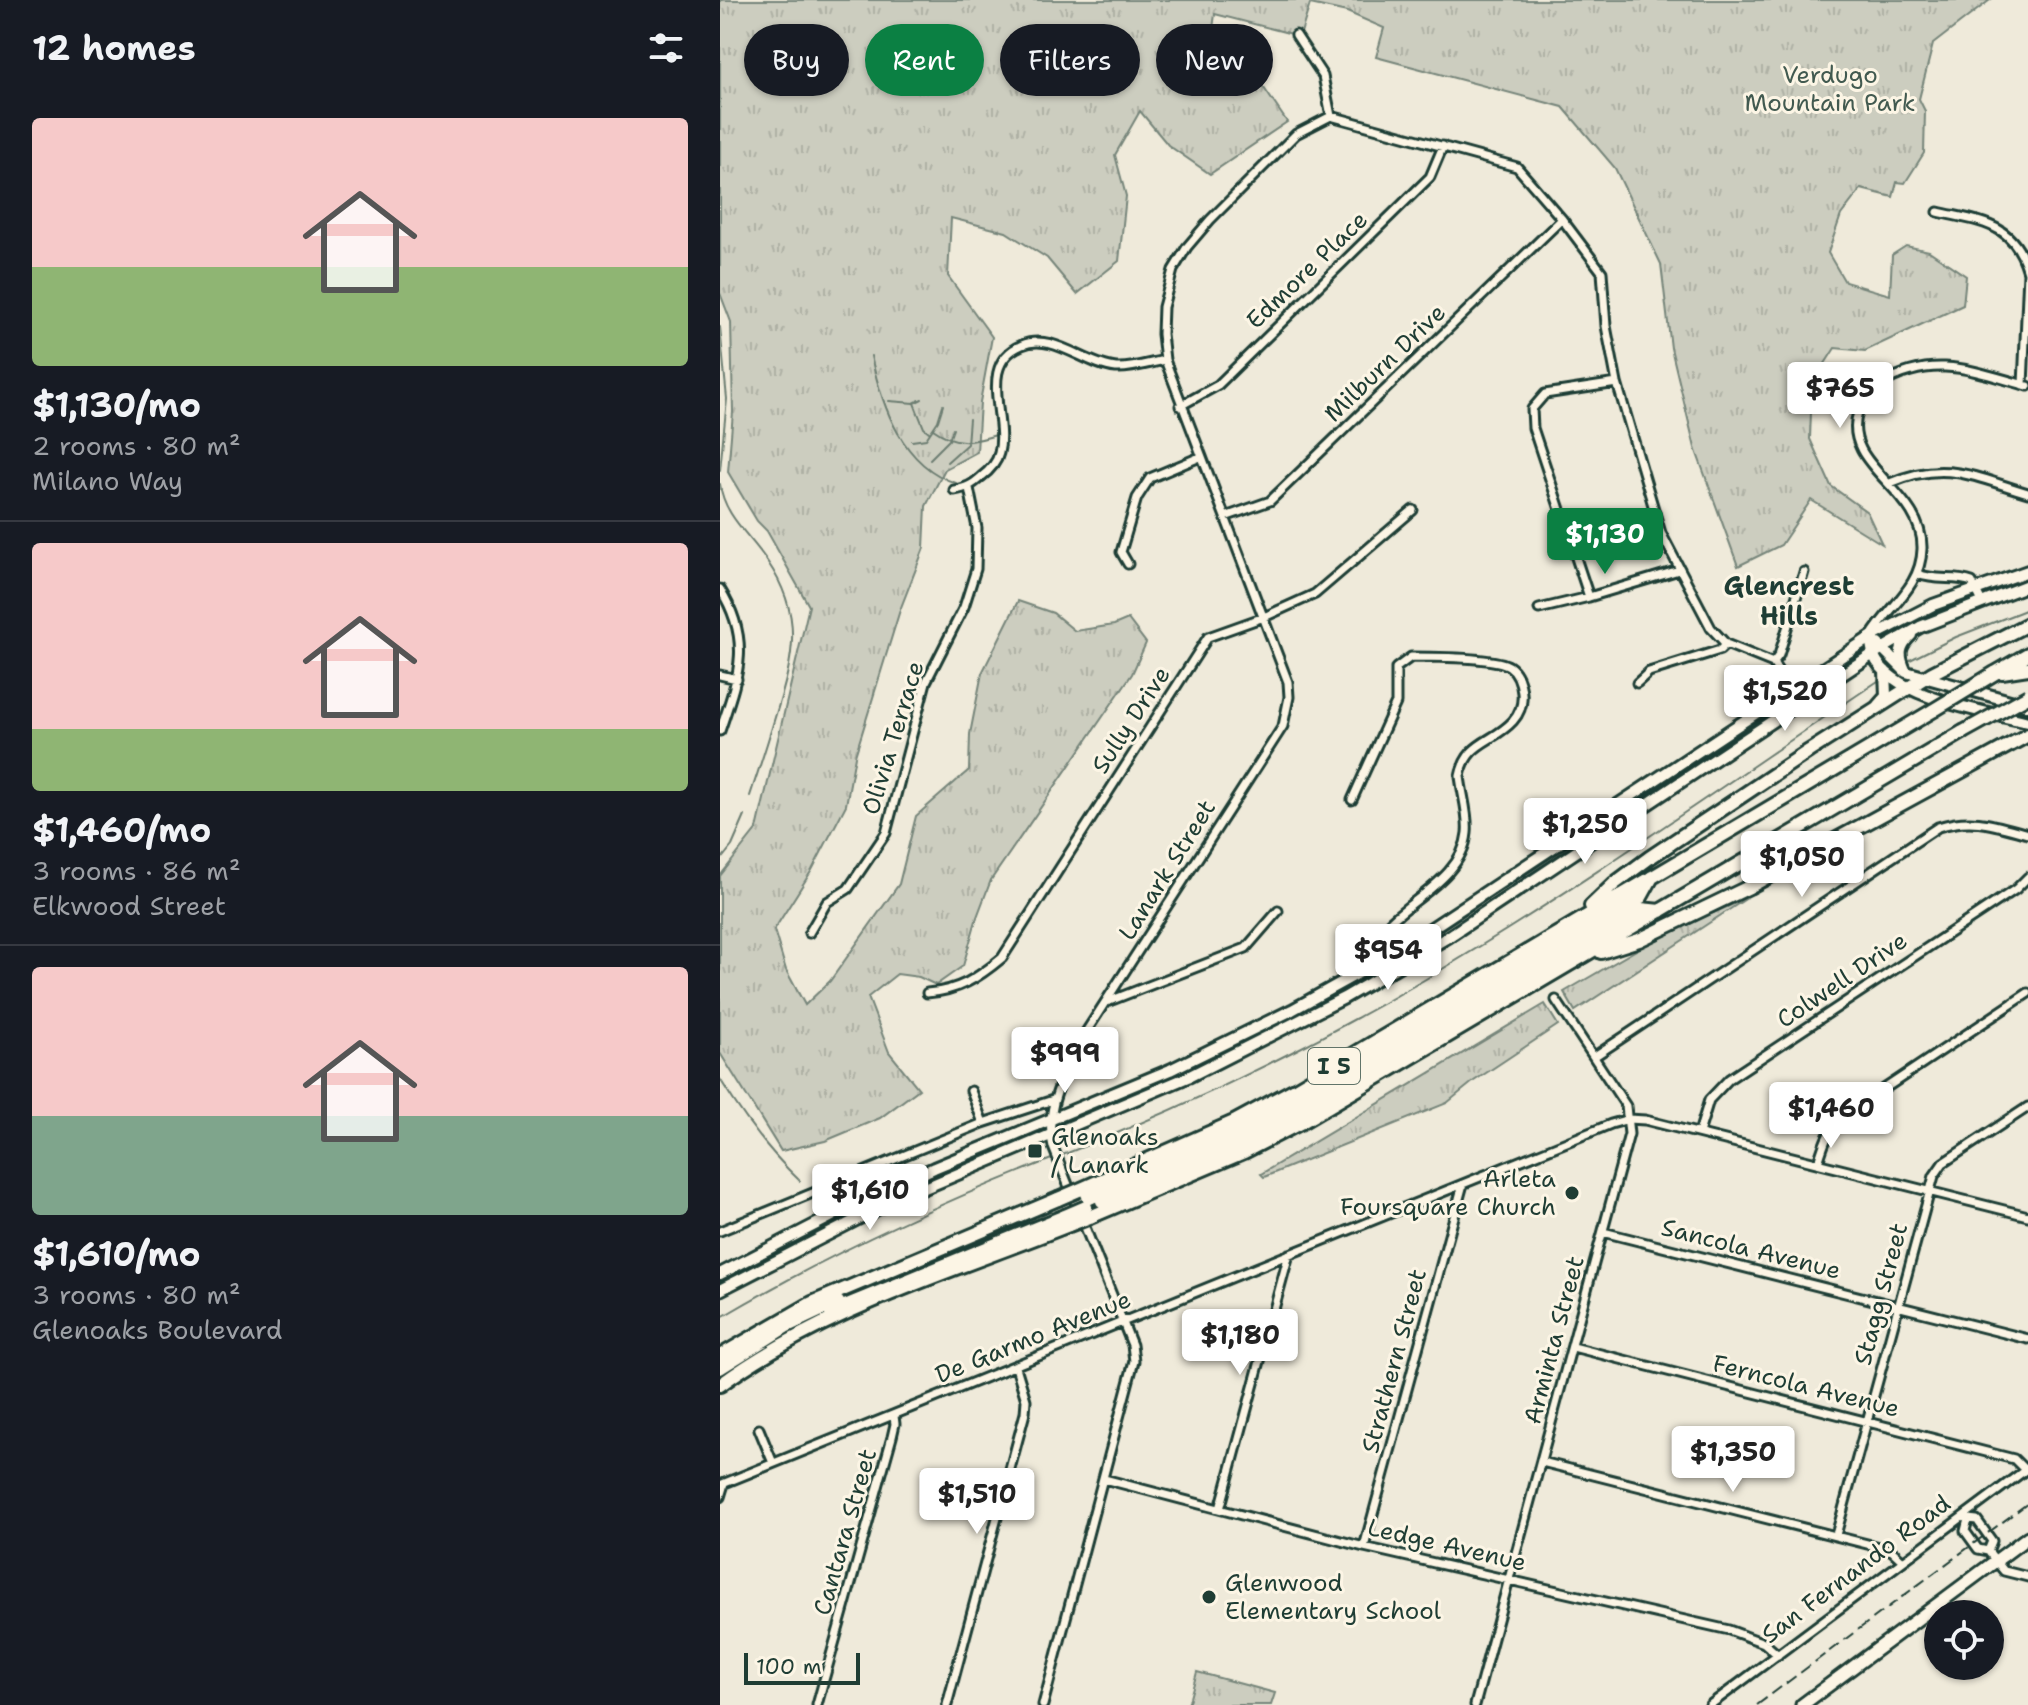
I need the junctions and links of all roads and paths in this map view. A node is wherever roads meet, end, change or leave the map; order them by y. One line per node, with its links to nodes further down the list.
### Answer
1 (1296, 35): 2 (street)
2 (1331, 116): 3 (street); 7 (street, Lanark Street)
3 (1443, 146): 5 (street); 10 (street, Edmore Place)
4 (1938, 212): 6 (street)
5 (1562, 219): 8 (street); 17 (street, Milburn Drive)
6 (2027, 286): 9 (street)
7 (1165, 360): 10 (street, Lanark Street); 13 (street)
8 (1617, 383): 19 (street); 26 (street)
9 (2026, 385): 12 (street)
10 (1180, 406): 11 (street, Lanark Street)
11 (1200, 457): 17 (street, Lanark Street); 18 (street)
12 (1890, 483): 15 (street); 22 (street)
13 (969, 488): 14 (street); 63 (street, Olivia Terrace)
14 (954, 490)
15 (2028, 493)
16 (1413, 510): 29 (street, Sully Drive)
17 (1225, 517): 29 (street, Lanark Street)
18 (1128, 564)
19 (1679, 570): 26 (street); 33 (street)
20 (2028, 571): 25 (main road)
21 (1804, 572): 36 (street)
22 (1918, 574): 25 (street); 32 (street)
23 (2028, 585): 27 (main road)
24 (720, 589): 43 (street)
25 (1977, 590): 27 (street); 32 (main road)
26 (1589, 597): 28 (street)
27 (1982, 602): 31 (main road)
28 (1539, 609)
29 (1264, 617): 67 (street, Sully Drive); 70 (street, Lanark Street)
30 (2028, 624): 42 (highway)
31 (1920, 627): 34 (main road); 39 (main road)
32 (1871, 637): 34 (main road); 46 (main road)
33 (1726, 644): 36 (street); 44 (street)
34 (1878, 651): 38 (main road); 39 (main road); 48 (main road)
35 (2028, 654): 40 (highway, I 5)
36 (1773, 663): 46 (street)
37 (2028, 668): 40 (highway)
38 (1885, 671): 45 (main road); 50 (main road)
39 (1906, 672): 42 (main road)
40 (1995, 673): 58 (highway, I 5, bridge)
41 (720, 675): 43 (street)
42 (1925, 677): 45 (highway); 49 (main road)
43 (737, 679): 52 (street)
44 (1637, 683)
45 (1910, 687): 50 (highway); 51 (main road)
46 (1791, 692): 48 (street); 54 (main road)
47 (2028, 696): 61 (highway, I 5, bridge)
48 (1798, 704): 55 (main road)
49 (2028, 706)
50 (1873, 711): 62 (highway)
51 (2028, 722)
52 (720, 731)
53 (2027, 735): 65 (highway)
54 (1652, 784): 55 (main road); 64 (main road)
55 (1660, 796): 66 (main road)
56 (1352, 800): 64 (street)
57 (2028, 834): 71 (street)
58 (1654, 874): 62 (highway, I 5); 83 (highway)
59 (2028, 877): 78 (street, Colwell Drive)
60 (1278, 911): 70 (street)
61 (1660, 911): 65 (highway, I 5); 83 (highway)
62 (1577, 920): 83 (highway, I 5)
63 (809, 933)
64 (1391, 955): 66 (street); 75 (main road)
65 (1583, 958): 83 (highway, I 5)
66 (1398, 967): 79 (main road)
67 (927, 993)
68 (2028, 993): 80 (street)
69 (1556, 1000): 71 (street)
70 (1107, 1002): 73 (street, Lanark Street)
71 (1595, 1056): 76 (street)
72 (971, 1091): 77 (street)
73 (1053, 1100): 75 (street, Lanark Street); 77 (street)
74 (2028, 1107): 82 (street, Stagg Street)
75 (1051, 1119): 79 (street, Lanark Street); 89 (main road)
76 (1629, 1119): 78 (street); 81 (street, De Garmo Avenue); 87 (street, Arminta Street)
77 (983, 1123): 86 (street)
78 (1699, 1133): 80 (street)
79 (1051, 1141): 90 (main road); 92 (street, Lanark Street)
80 (1818, 1163): 82 (street)
81 (1463, 1184): 88 (street, De Garmo Avenue); 113 (street, Strathern Street)
82 (1930, 1191): 85 (street); 91 (street, Stagg Street)
83 (1085, 1204): 84 (highway, I 5, bridge); 84 (highway, I 5, bridge)
84 (1064, 1212): 95 (highway, I 5); 97 (highway); 98 (highway); 99 (highway, I 5)
85 (2028, 1216)
86 (720, 1231)
87 (1603, 1232): 91 (street, Sancola Avenue); 94 (street, Arminta Street)
88 (1289, 1254): 92 (street, De Garmo Avenue); 109 (street)
89 (720, 1274)
90 (720, 1290)
91 (1898, 1306): 93 (street, Sancola Avenue); 101 (street, Stagg Street)
92 (1122, 1323): 96 (street, De Garmo Avenue); 106 (street, Lanark Street)
93 (2028, 1339)
94 (1573, 1347): 101 (street, Ferncola Avenue); 103 (street, Arminta Street)
95 (720, 1356)
96 (1016, 1367): 100 (street, De Garmo Avenue); 120 (street)
97 (720, 1368)
98 (720, 1375)
99 (720, 1385)
100 (894, 1416): 104 (street, De Garmo Avenue); 119 (street, Cantara Street)
101 (1868, 1422): 105 (street, Ferncola Avenue); 111 (street, Stagg Street)
102 (759, 1429): 104 (street)
103 (1542, 1462): 111 (street); 117 (street, Arminta Street)
104 (773, 1463): 107 (street, De Garmo Avenue)
105 (2027, 1469): 110 (street, San Fernando Road)
106 (1104, 1479): 109 (street, Ledge Avenue); 121 (street, Lanark Street)
107 (722, 1484): 108 (street)
108 (720, 1497)
109 (1220, 1509): 113 (street, Ledge Avenue)
110 (1966, 1517): 114 (street); 114 (street); 115 (street, San Fernando Road)
111 (1836, 1535): 115 (street)
112 (2028, 1537): 114 (main road)
113 (1364, 1547): 117 (street, Ledge Avenue)
114 (1991, 1556): 116 (street); 124 (main road)
115 (1903, 1561): 118 (street, San Fernando Road)
116 (2028, 1577)
117 (1508, 1581): 118 (street, Ledge Avenue); 122 (street, Arminta Street)
118 (1778, 1655): 123 (street, San Fernando Road)
119 (817, 1705)
120 (947, 1705)
121 (1043, 1705)
122 (1475, 1705)
123 (1710, 1705)
124 (1802, 1705)

